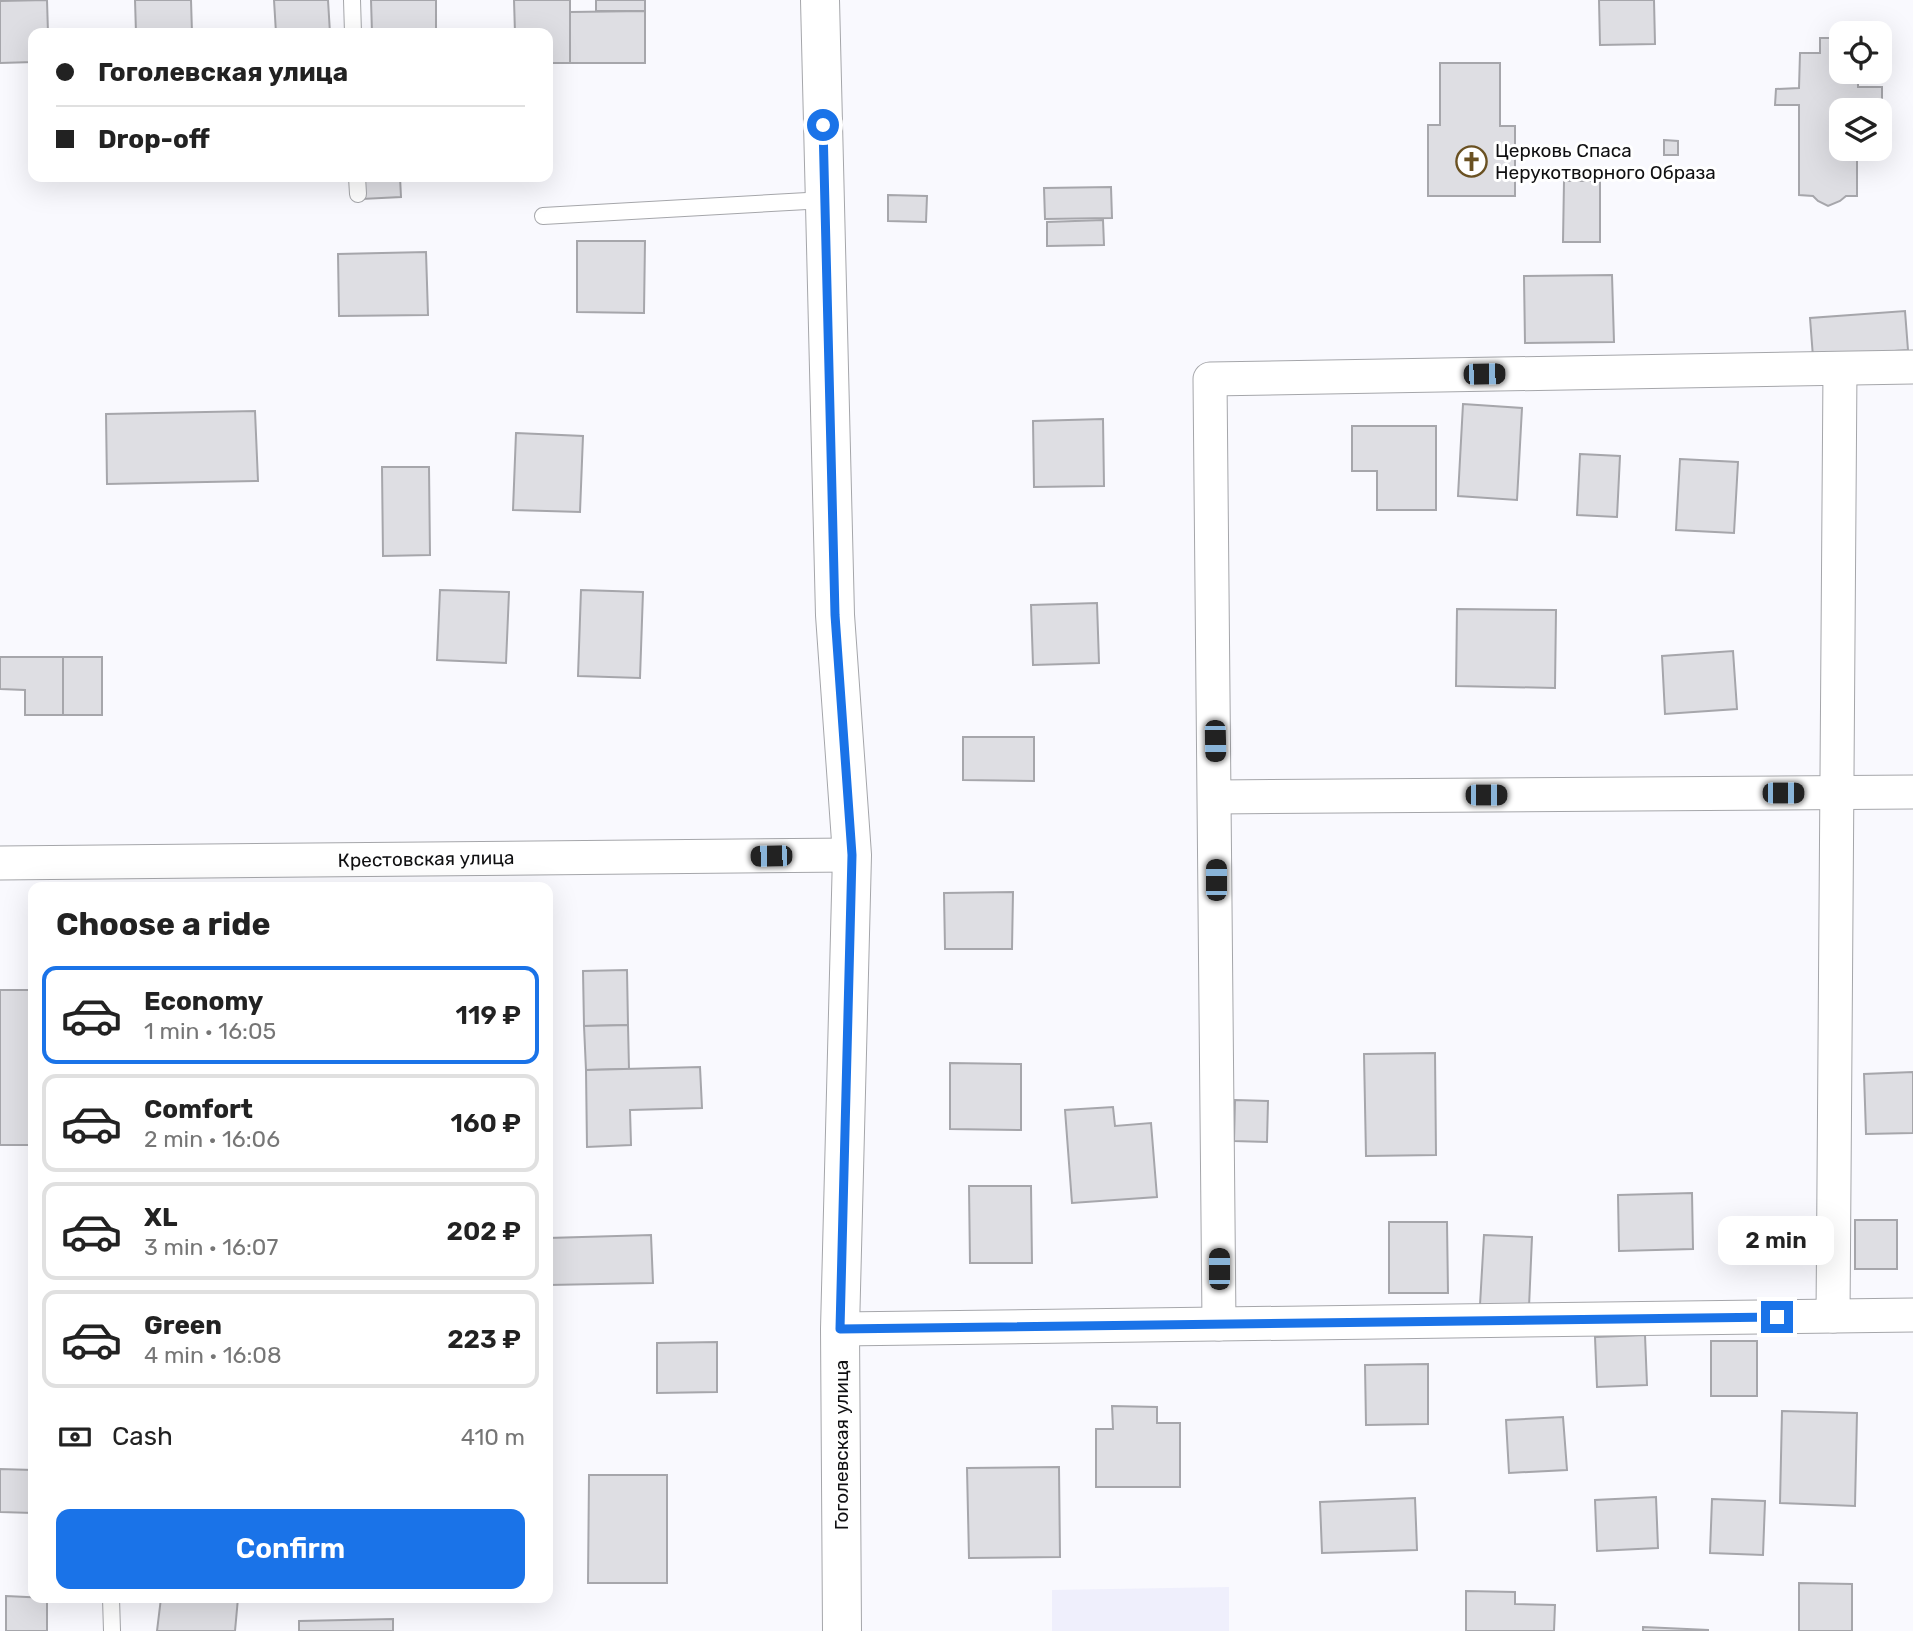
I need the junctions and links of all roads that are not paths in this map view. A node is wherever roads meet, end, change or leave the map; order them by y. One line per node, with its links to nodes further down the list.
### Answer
1 (352, 0): 3 (lane)
2 (820, 0): 6 (street, Гоголевская улица)
3 (353, 28)
4 (357, 182): 5 (lane)
5 (358, 194)
6 (825, 200): 7 (lane); 13 (street, Гоголевская улица)
7 (543, 216)
8 (1913, 366): 9 (street)
9 (1840, 369): 10 (street); 12 (street)
10 (1838, 792): 11 (street); 12 (street); 16 (street)
11 (1913, 792)
12 (1216, 797): 17 (street)
13 (852, 855): 14 (street, Крестовская улица); 18 (street, Гоголевская улица)
14 (0, 863)
15 (1913, 1315): 16 (street)
16 (1833, 1316): 17 (street)
17 (1219, 1324): 18 (street)
18 (840, 1329): 21 (street, Гоголевская улица)
19 (111, 1603): 20 (lane)
20 (112, 1631)
21 (842, 1631)

